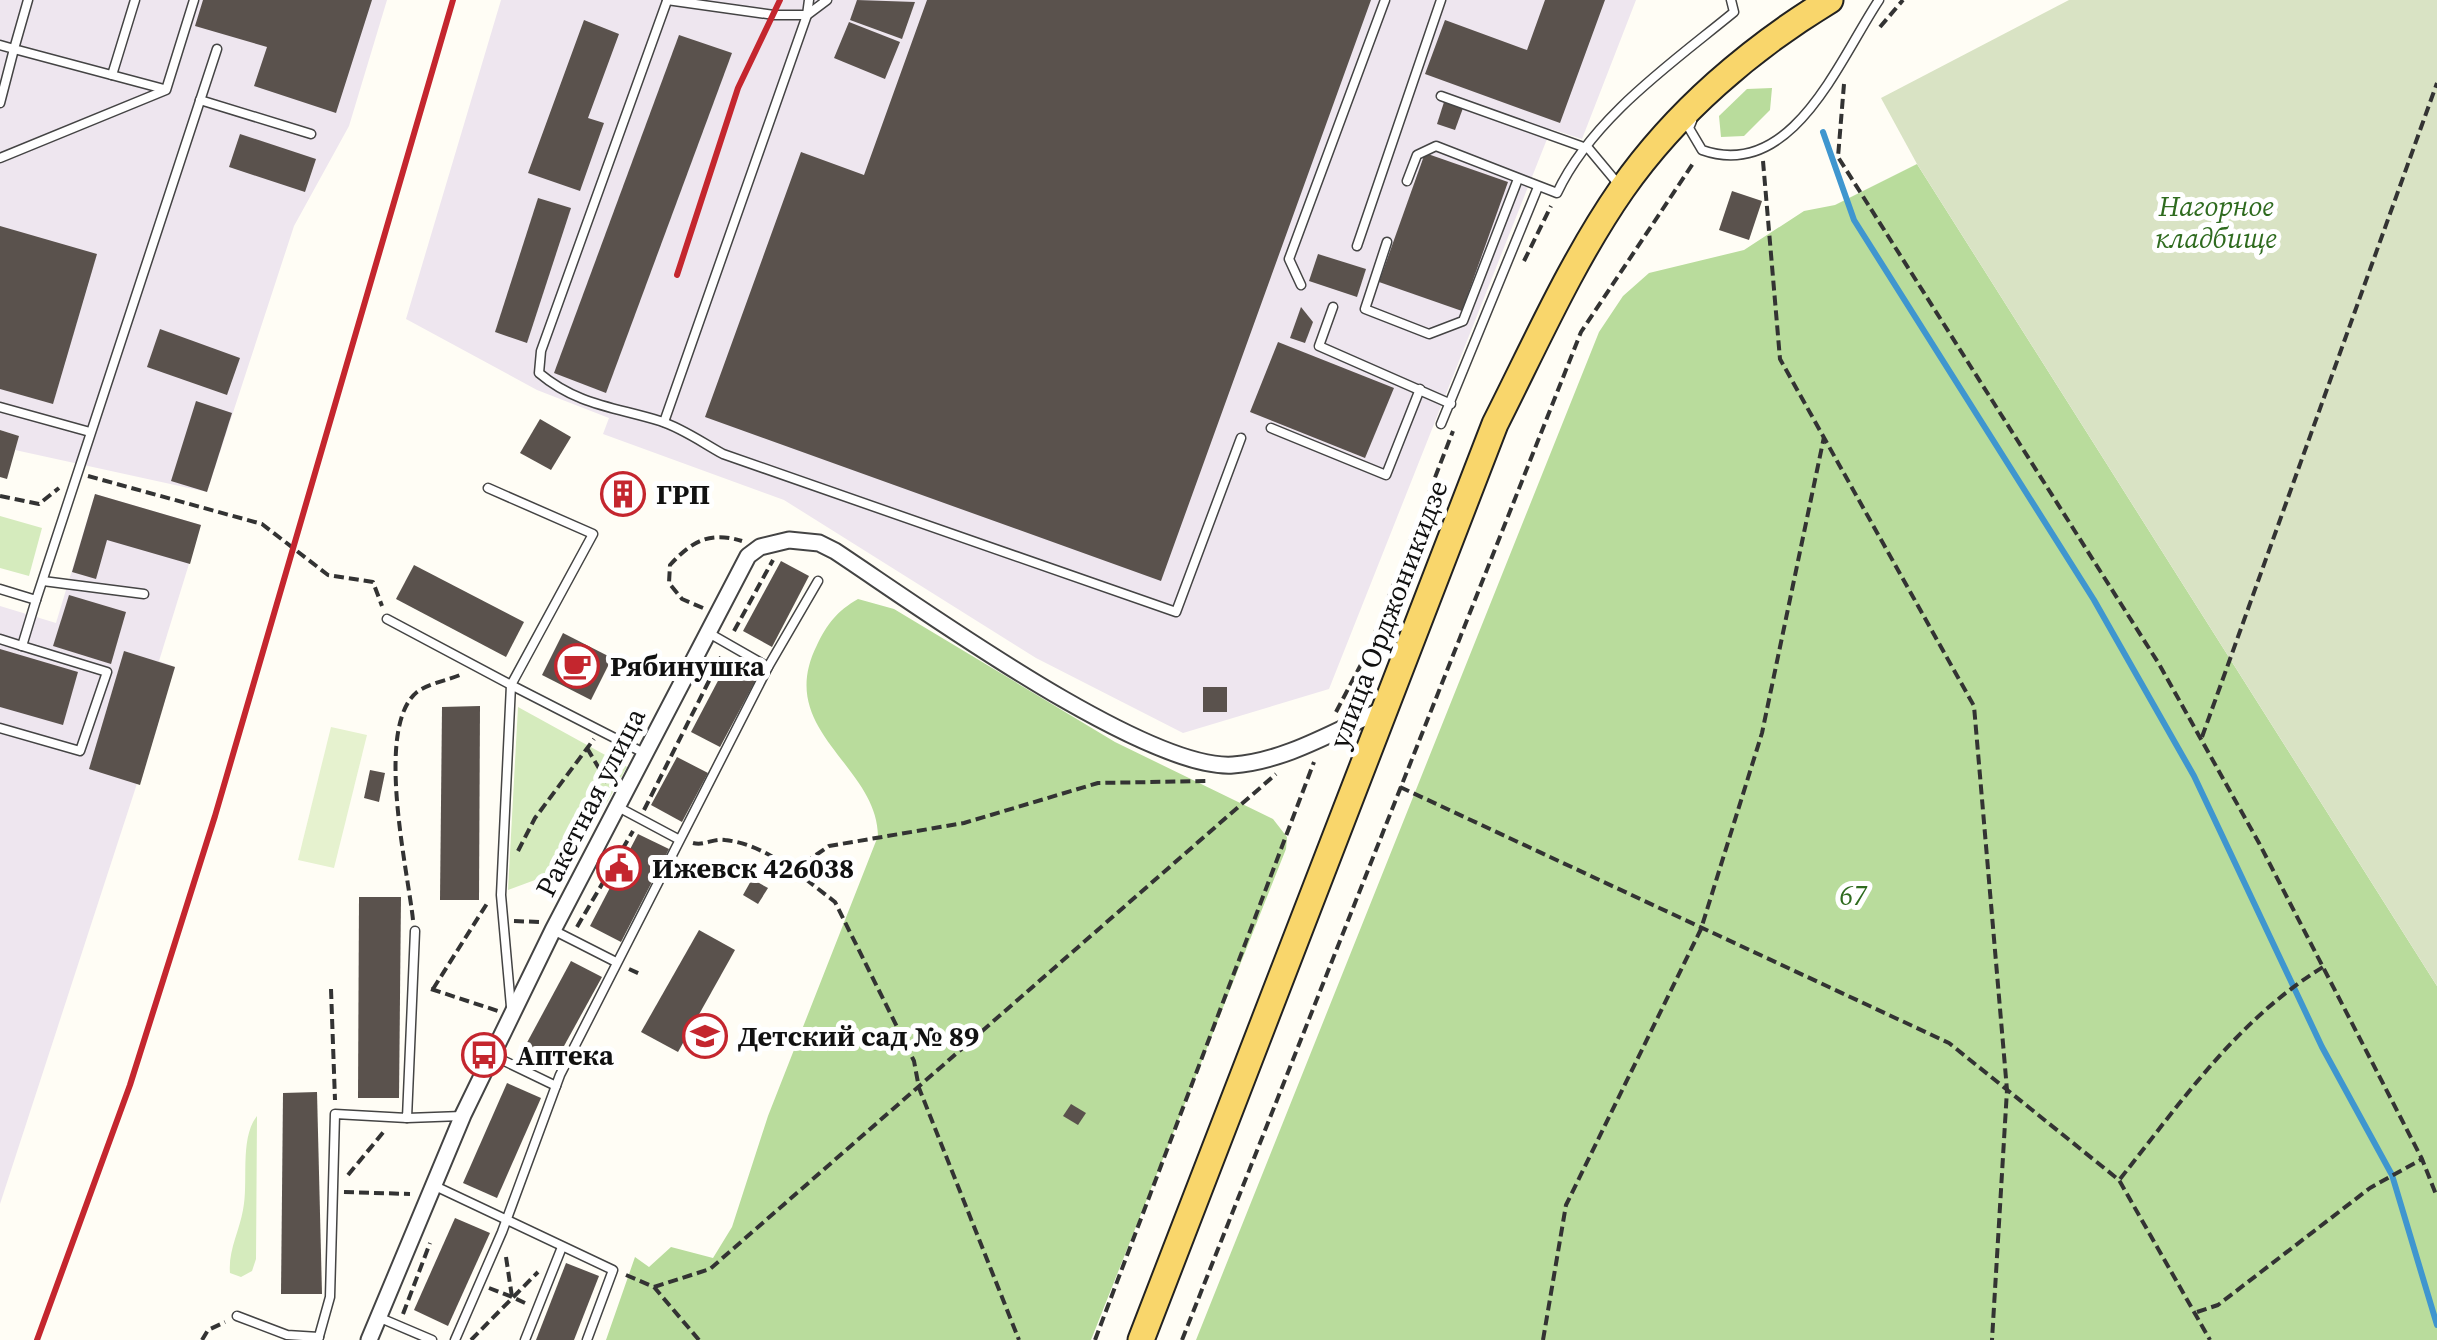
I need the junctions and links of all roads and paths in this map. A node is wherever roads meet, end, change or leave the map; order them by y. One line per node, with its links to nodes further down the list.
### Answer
1 (28, 0): 14 (lane)
2 (134, 0): 17 (lane)
3 (194, 0): 19 (lane)
4 (667, 0): 12 (lane); 40 (lane)
5 (810, 0): 12 (lane)
6 (827, 0): 12 (lane)
7 (1384, 0): 35 (lane)
8 (1441, 0): 34 (lane)
9 (1731, 0): 25 (lane)
10 (1830, 0): 23 (main road, улица Орджоникидзе)
11 (1879, 0): 27 (lane)
12 (807, 15): 40 (lane)
13 (0, 45): 14 (lane)
14 (14, 49): 17 (lane); 22 (lane)
15 (217, 49): 21 (lane)
16 (1845, 68): 69 (path)
17 (112, 75): 19 (lane)
18 (2437, 83): 69 (path)
19 (166, 90): 28 (lane)
20 (1442, 96): 25 (lane)
21 (200, 100): 24 (lane); 44 (lane)
22 (0, 102)
23 (1698, 102): 26 (lane); 32 (main road, улица Орджоникидзе)
24 (312, 134)
25 (1588, 148): 31 (lane); 32 (lane)
26 (1702, 150): 27 (lane); 74 (path)
27 (1762, 152): 45 (path)
28 (0, 158)
29 (1518, 179): 30 (lane); 31 (lane); 33 (lane)
30 (1407, 181)
31 (1538, 187): 38 (lane)
32 (1623, 188): 65 (main road, улица Орджоникидзе)
33 (1387, 242)
34 (1357, 246)
35 (1301, 285)
36 (1333, 307): 37 (lane)
37 (1420, 389): 38 (lane); 42 (lane)
38 (1451, 404): 41 (lane)
39 (0, 407): 44 (lane)
40 (664, 422): 46 (lane)
41 (1441, 424)
42 (1271, 428)
43 (1453, 431): 68 (path)
44 (90, 432): 47 (lane)
45 (1824, 437): 81 (path); 94 (path)
46 (1241, 438)
47 (77, 474): 49 (path); 51 (lane); 57 (path)
48 (488, 488): 64 (lane)
49 (0, 496)
50 (760, 547): 56 (street, Ракетная улица); 56 (path); 68 (street)
51 (43, 580): 54 (lane); 55 (lane)
52 (818, 581): 61 (lane)
53 (0, 590): 55 (lane)
54 (144, 594)
55 (36, 600): 60 (lane)
56 (716, 614): 58 (street, Ракетная улица)
57 (387, 619): 62 (lane)
58 (706, 632): 61 (lane); 71 (street, Ракетная улица)
59 (0, 639): 60 (lane)
60 (22, 646): 66 (lane)
61 (768, 667): 77 (lane)
62 (479, 668): 64 (lane); 82 (path)
63 (709, 681): 76 (path)
64 (511, 685): 67 (lane); 80 (lane)
65 (1382, 710): 68 (street); 128 (main road, улица Орджоникидзе)
66 (0, 728)
67 (600, 731): 70 (path); 71 (lane)
68 (1327, 734): 127 (path)
69 (2201, 740): 86 (path)
70 (587, 748): 75 (path); 80 (path)
71 (642, 752): 75 (street, Ракетная улица)
72 (1280, 771): 93 (path)
73 (1208, 780): 79 (path)
74 (1400, 787): 81 (path); 129 (path)
75 (618, 806): 76 (lane); 83 (street, Ракетная улица)
76 (640, 819): 77 (lane); 84 (path)
77 (678, 839): 85 (lane)
78 (702, 846): 79 (path)
79 (794, 870): 93 (path)
80 (502, 881): 89 (path); 90 (lane)
81 (1701, 929): 94 (path); 130 (path)
82 (414, 930): 87 (lane)
83 (553, 930): 84 (lane); 90 (street, Ракетная улица)
84 (570, 938): 85 (lane)
85 (616, 962): 92 (lane)
86 (2322, 967): 99 (path); 100 (path)
87 (412, 982): 89 (path); 98 (lane)
88 (331, 989): 95 (path)
89 (432, 989): 90 (path)
90 (512, 1016): 91 (street, Ракетная улица)
91 (494, 1056): 92 (lane); 96 (street, Ракетная улица)
92 (556, 1086): 104 (lane)
93 (919, 1088): 110 (path); 126 (path)
94 (2007, 1090): 100 (path); 131 (path)
95 (335, 1114): 97 (lane); 102 (lane)
96 (464, 1116): 98 (lane); 101 (street, Ракетная улица)
97 (396, 1117): 98 (lane); 102 (path)
98 (407, 1118)
99 (2422, 1158): 103 (path); 113 (path)
100 (2119, 1180): 113 (path)
101 (433, 1190): 102 (path); 104 (lane); 115 (street, Ракетная улица)
102 (335, 1192): 117 (lane)
103 (2437, 1197)
104 (506, 1222): 105 (lane); 107 (lane)
105 (502, 1232): 109 (lane); 111 (path)
106 (430, 1242): 116 (path)
107 (562, 1247): 108 (lane); 111 (path); 112 (lane)
108 (613, 1270): 110 (path); 124 (lane)
109 (479, 1284): 111 (path); 121 (lane)
110 (654, 1286): 125 (path)
111 (512, 1297): 112 (path); 122 (path)
112 (537, 1309): 123 (lane)
113 (2197, 1312): 132 (path)
114 (237, 1316): 117 (lane); 118 (path)
115 (378, 1317): 116 (lane); 119 (street, Ракетная улица)
116 (398, 1325): 120 (lane)
117 (319, 1339)
118 (202, 1340)
119 (370, 1340)
120 (432, 1340)
121 (454, 1340)
122 (471, 1340)
123 (525, 1340)
124 (587, 1340)
125 (700, 1340)
126 (1019, 1340)
127 (1094, 1340)
128 (1141, 1340)
129 (1182, 1340)
130 (1543, 1340)
131 (1992, 1340)
132 (2210, 1340)

